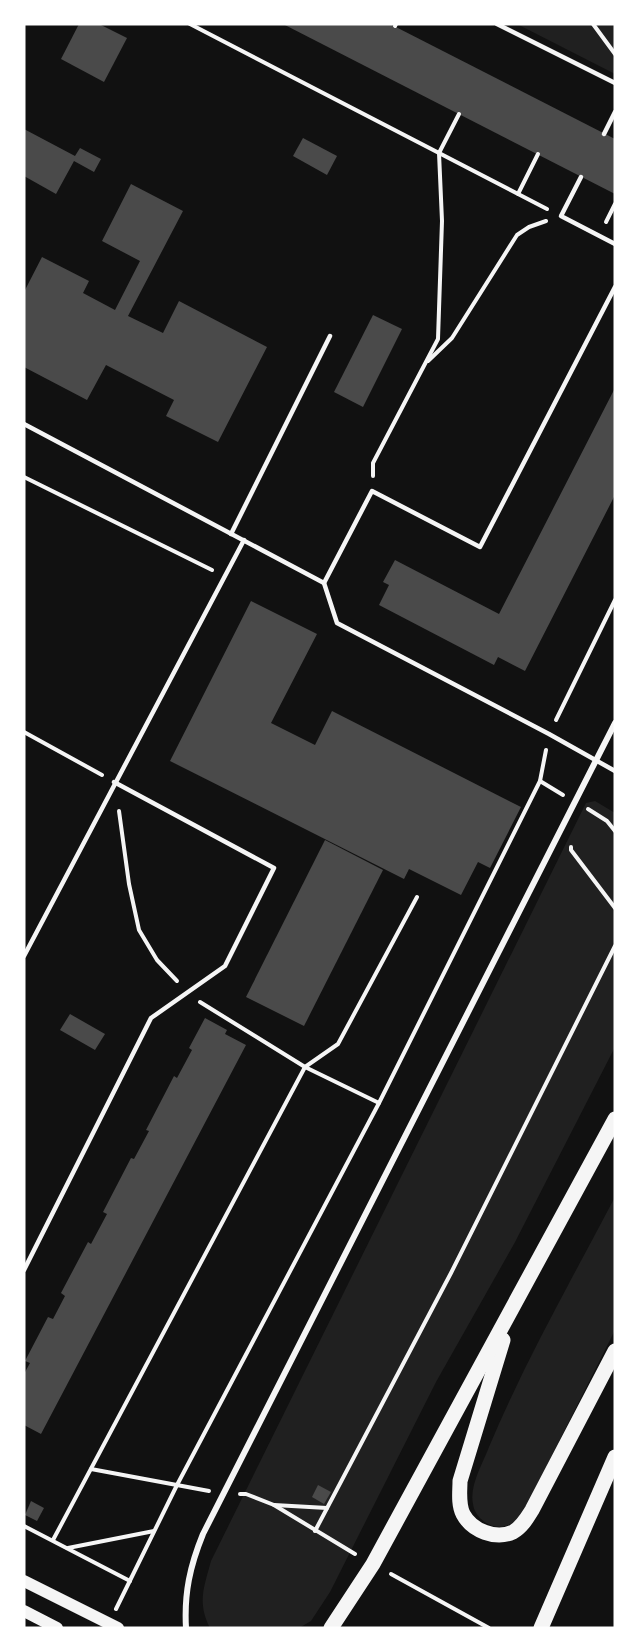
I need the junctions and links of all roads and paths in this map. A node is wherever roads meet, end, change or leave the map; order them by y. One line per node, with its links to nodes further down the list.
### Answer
1 (190, 24): 9 (path)
2 (497, 24): 5 (lane)
3 (593, 24): 4 (path)
4 (615, 54)
5 (615, 83)
6 (615, 112): 8 (lane)
7 (459, 114): 9 (path)
8 (604, 134)
9 (439, 153): 12 (path); 17 (path)
10 (538, 154): 12 (path)
11 (581, 177): 13 (lane)
12 (518, 194): 13 (path)
13 (561, 216): 14 (lane); 17 (path)
14 (615, 244)
15 (615, 287): 20 (lane)
16 (330, 336): 21 (lane)
17 (425, 364): 20 (path)
18 (24, 424): 21 (lane)
19 (24, 477): 23 (path)
20 (372, 491): 24 (lane)
21 (231, 534): 22 (lane)
22 (243, 540): 23 (lane); 24 (lane)
23 (225, 576): 31 (lane)
24 (324, 583): 28 (lane)
25 (615, 600): 28 (path)
26 (615, 723): 29 (street)
27 (24, 732): 31 (path)
28 (549, 734): 29 (lane); 43 (path)
29 (596, 760): 30 (lane); 44 (street)
30 (615, 771)
31 (114, 782): 36 (lane); 38 (lane)
32 (571, 840): 34 (path)
33 (417, 897): 42 (path)
34 (615, 908)
35 (615, 946): 45 (path)
36 (24, 956)
37 (615, 1119): 39 (main road)
38 (24, 1270)
39 (511, 1311): 40 (main road); 56 (main road)
40 (615, 1351)
41 (615, 1457): 57 (main road)
42 (91, 1469): 43 (path); 49 (path)
43 (177, 1485): 44 (path); 47 (path)
44 (223, 1494): 45 (path); 55 (street)
45 (327, 1508): 48 (path)
46 (24, 1526): 49 (path)
47 (155, 1531): 50 (path); 50 (path)
48 (315, 1531)
49 (53, 1540): 50 (path)
50 (68, 1548)
51 (24, 1581): 54 (main road)
52 (24, 1611): 53 (main road)
53 (57, 1628)
54 (118, 1628)
55 (186, 1628)
56 (331, 1628)
57 (541, 1628)

